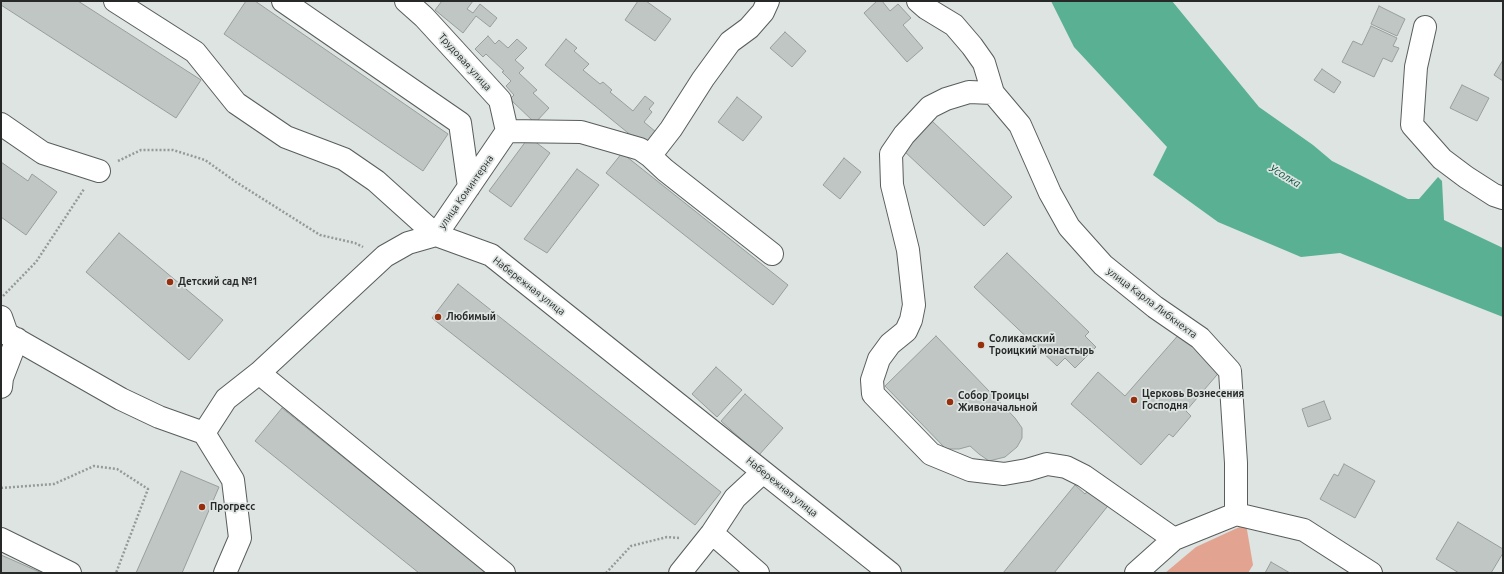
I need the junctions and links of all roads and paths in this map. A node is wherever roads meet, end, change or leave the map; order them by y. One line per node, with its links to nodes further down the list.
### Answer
1 (115, 1): 14 (street, Набережная улица)
2 (283, 1): 12 (street)
3 (406, 1): 9 (street, Трудовая улица)
4 (768, 1): 10 (street)
5 (918, 1): 7 (street, улица Карла Либкнехта)
6 (1425, 27): 13 (street)
7 (993, 93): 25 (street, улица Карла Либкнехта); 28 (street)
8 (1, 124): 11 (street)
9 (508, 131): 10 (street); 12 (street, улица Коминтерна)
10 (650, 156): 15 (street)
11 (99, 171): 16 (path); 17 (path)
12 (469, 187): 14 (street, улица Коминтерна)
13 (1503, 198)
14 (436, 235): 16 (street, улица Коминтерна); 23 (street, Набережная улица)
15 (772, 254)
16 (386, 256): 20 (street, улица Коминтерна)
17 (1, 298)
18 (1, 317): 19 (street)
19 (17, 339): 21 (street); 22 (street)
20 (259, 373): 22 (street, улица Коминтерна); 32 (street)
21 (1, 386)
22 (204, 433): 31 (street)
23 (763, 472): 26 (street); 36 (street, Набережная улица)
24 (1, 488): 30 (path)
25 (1236, 514): 28 (street); 38 (street)
26 (709, 538): 33 (path); 34 (street); 35 (street)
27 (1, 539): 29 (street)
28 (1174, 539): 37 (street)
29 (70, 573)
30 (116, 573)
31 (225, 573)
32 (504, 573)
33 (606, 573)
34 (680, 573)
35 (758, 573)
36 (890, 573)
37 (1136, 573)
38 (1371, 573)

